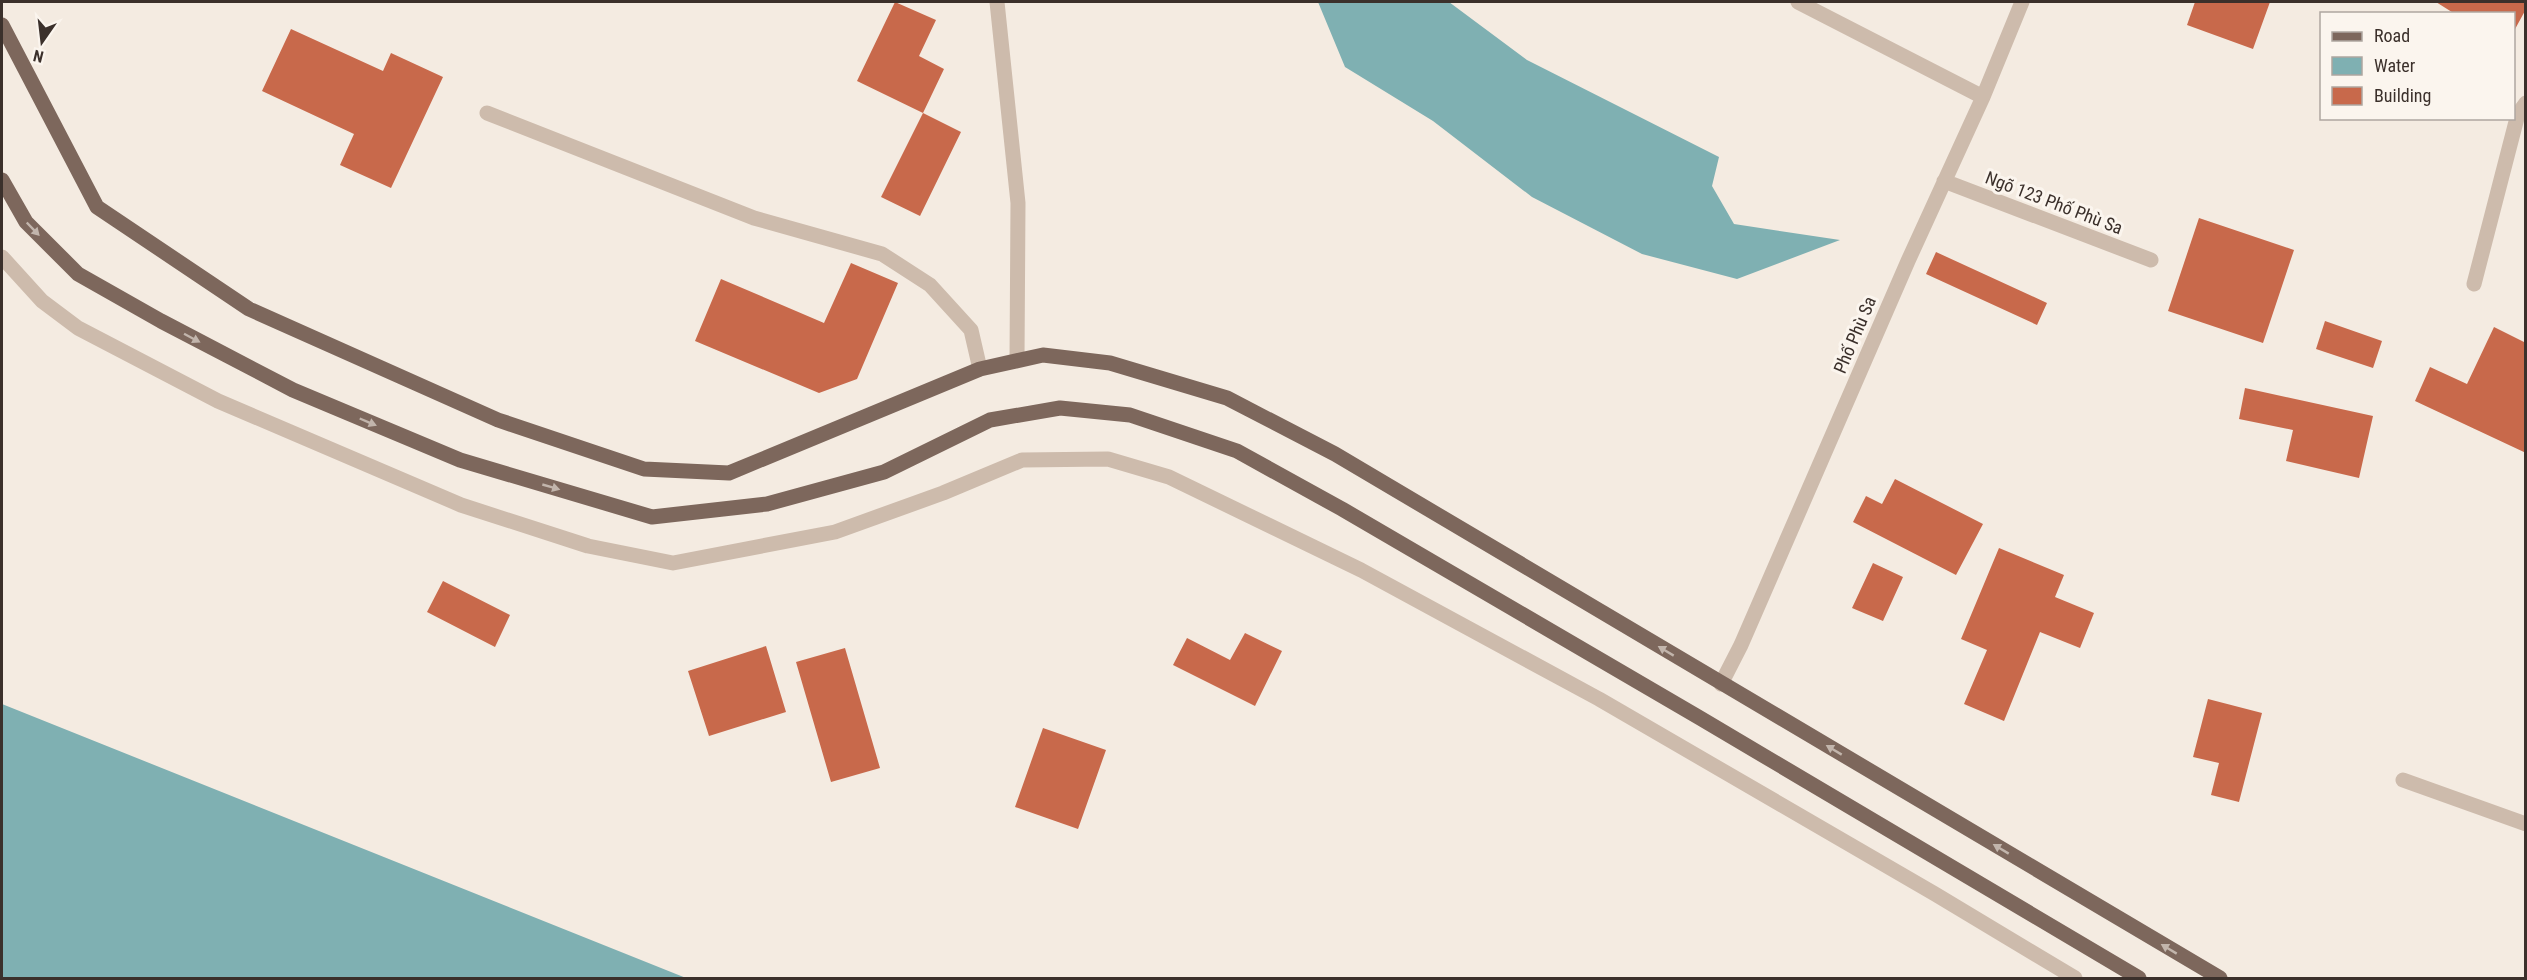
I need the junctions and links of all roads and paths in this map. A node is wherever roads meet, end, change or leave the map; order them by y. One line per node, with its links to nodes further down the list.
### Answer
1 (997, 2): 13 (street)
2 (1798, 2): 5 (street)
3 (2022, 2): 5 (street, Phố Phù Sa)
4 (2, 25): 14 (main road)
5 (1983, 97): 9 (street, Phố Phù Sa)
6 (2526, 103): 12 (street)
7 (487, 113): 14 (street)
8 (2, 180): 19 (main road, one-way to 19)
9 (1944, 181): 11 (street, Ngõ 123 Phố Phù Sa); 15 (street, Phố Phù Sa)
10 (2, 257): 18 (street)
11 (2151, 260)
12 (2474, 284)
13 (1017, 360): 14 (main road); 15 (main road, one-way to 13)
14 (980, 369)
15 (1721, 684): 20 (main road, one-way to 15)
16 (2403, 780): 17 (street)
17 (2526, 824)
18 (2075, 978)
19 (2139, 978)
20 (2220, 978)

